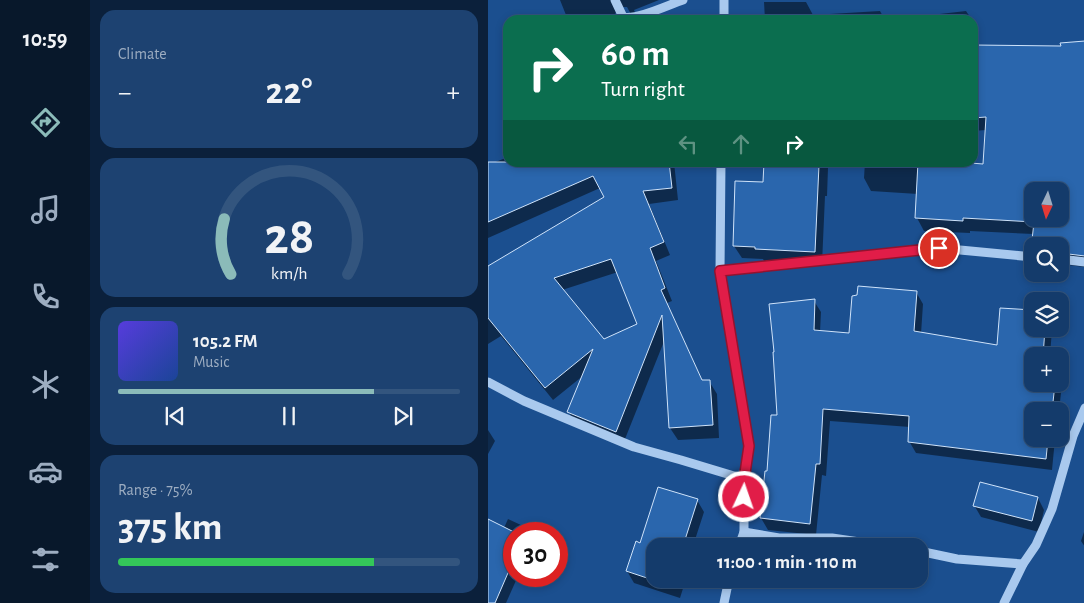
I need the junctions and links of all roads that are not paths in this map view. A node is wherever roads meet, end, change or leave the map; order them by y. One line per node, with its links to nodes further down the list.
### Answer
1 (616, 0): 4 (street)
2 (683, 0): 5 (street)
3 (724, 0): 6 (street)
4 (623, 15)
5 (640, 15)
6 (724, 15)
7 (722, 167): 11 (street)
8 (1024, 256): 11 (street)
9 (1069, 260): 10 (street)
10 (1084, 262)
11 (720, 271): 14 (street)
12 (488, 382): 14 (street)
13 (1084, 408): 19 (street)
14 (744, 480): 15 (street)
15 (744, 532): 16 (street); 17 (street)
16 (742, 538)
17 (778, 538)
18 (928, 554): 19 (street)
19 (1023, 564): 22 (street)
20 (728, 588): 21 (street)
21 (724, 603)
22 (1004, 603)

